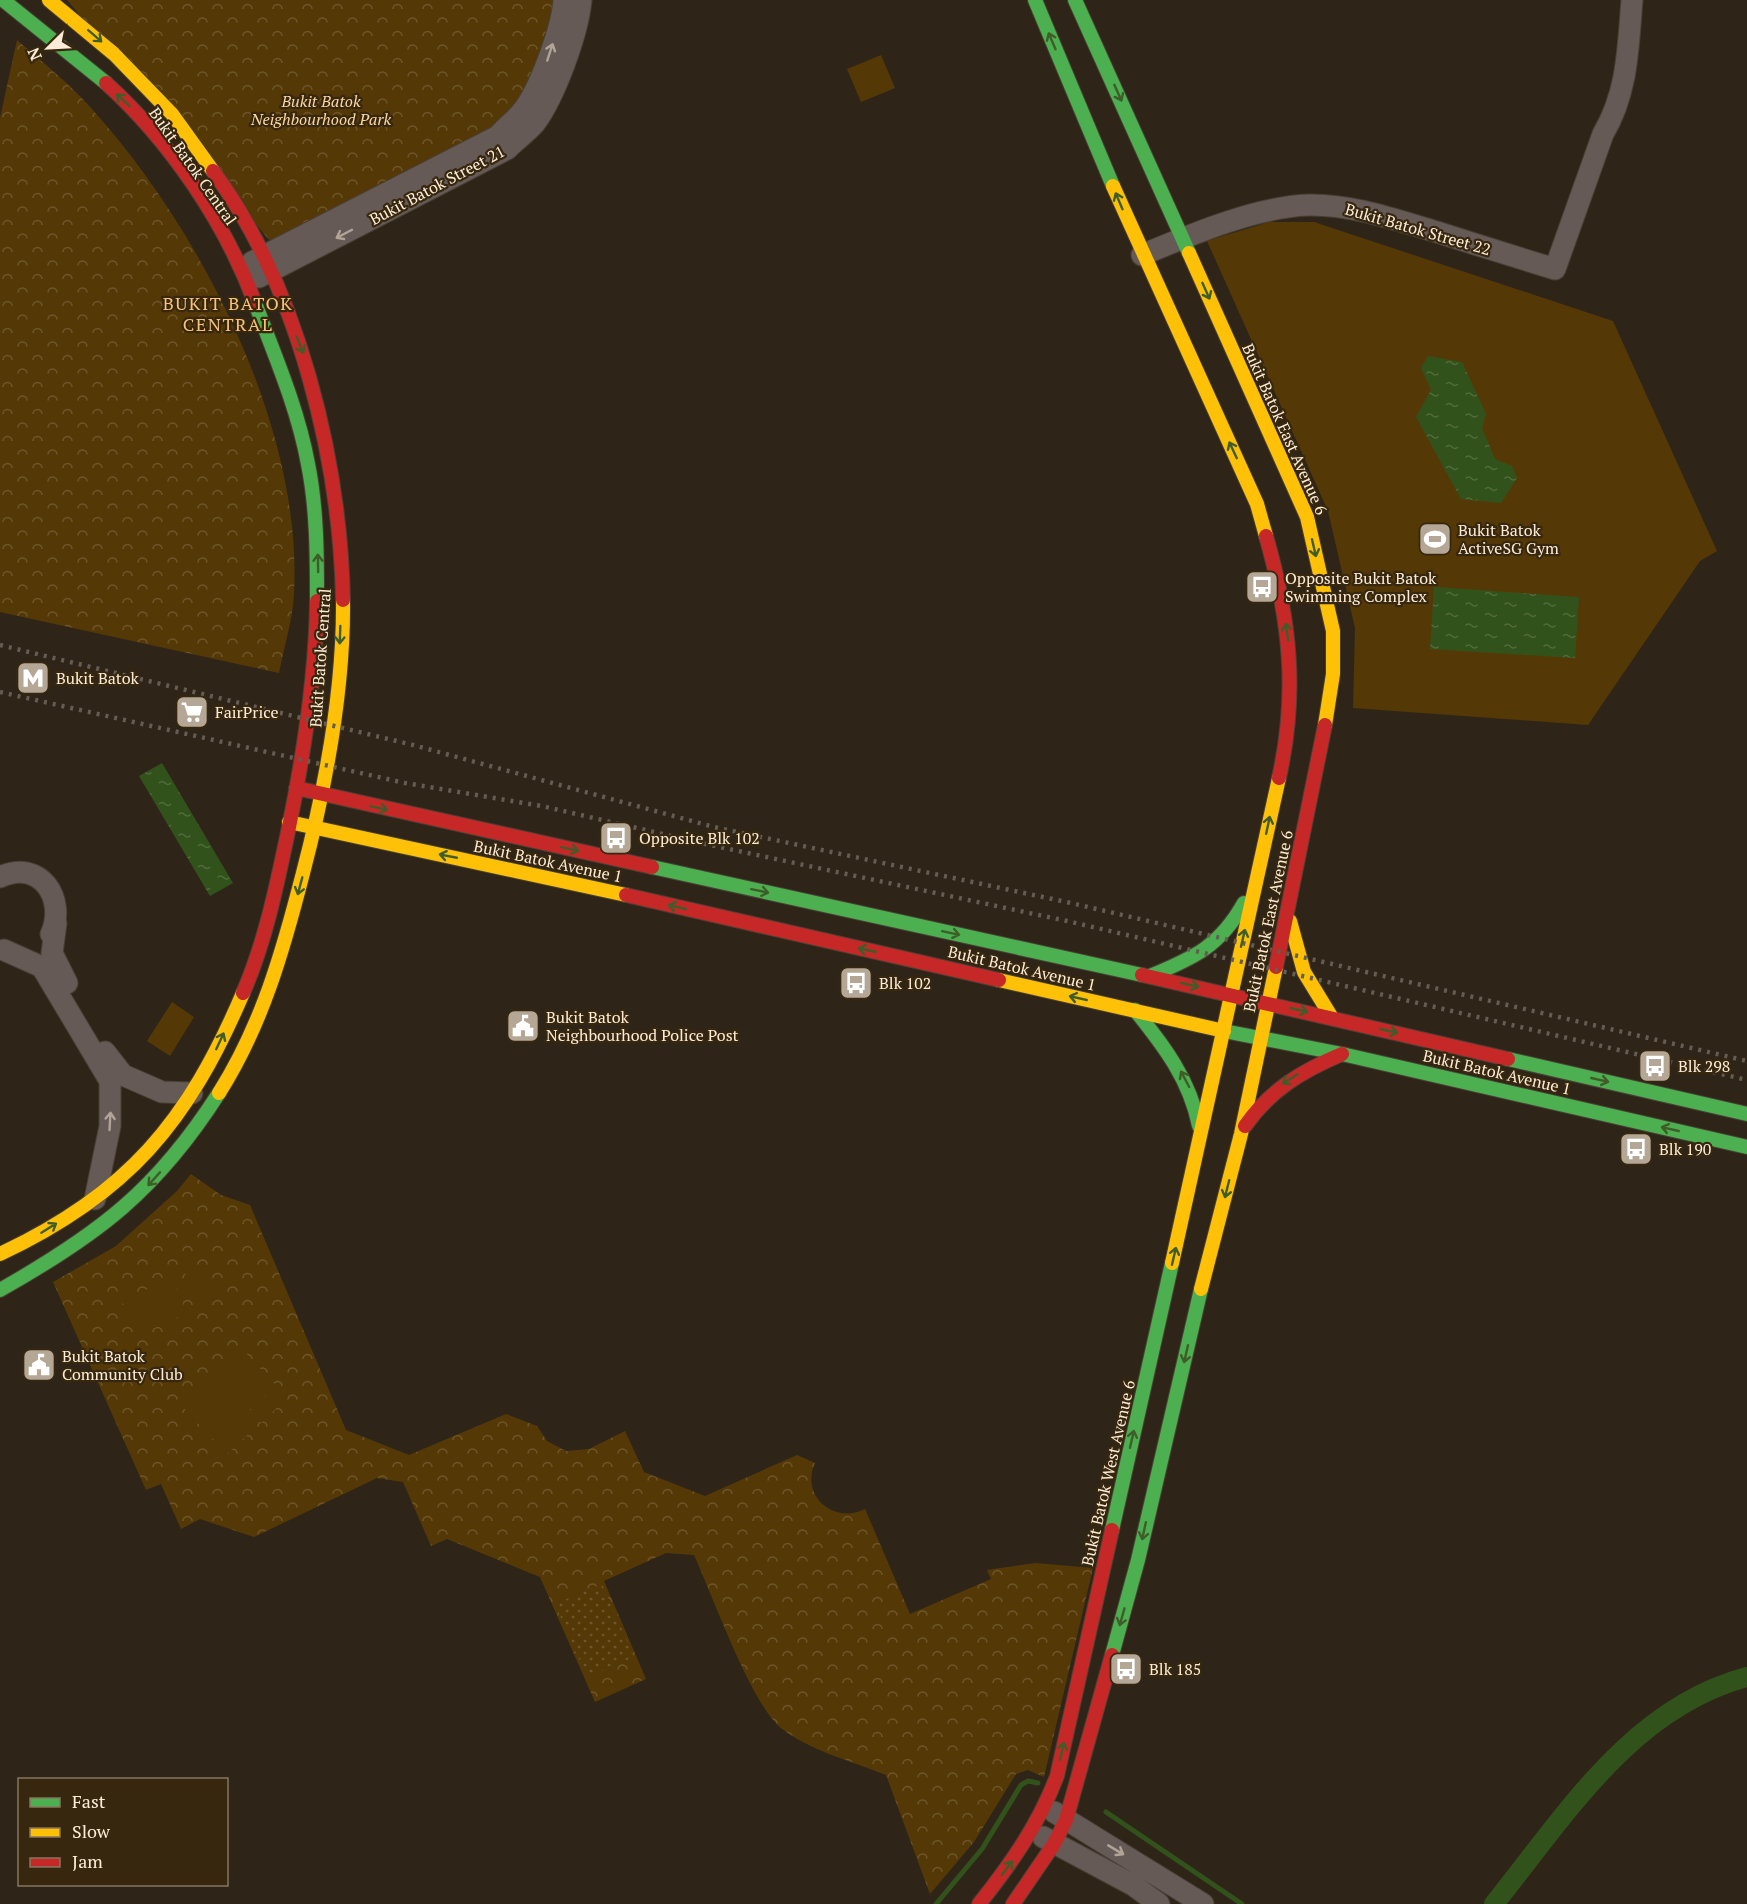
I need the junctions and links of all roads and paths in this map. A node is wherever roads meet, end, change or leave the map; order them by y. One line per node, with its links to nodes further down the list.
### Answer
1 (3, 0): 11 (main road, Bukit Batok Central, one-way to 1)
2 (49, 0): 10 (main road, Bukit Batok Central, one-way to 10)
3 (564, 0): 10 (street, Bukit Batok Street 21, one-way to 3)
4 (581, 0): 10 (street, Bukit Batok Street 21, one-way to 10)
5 (1035, 0): 9 (main road, Bukit Batok East Avenue 6, one-way to 5)
6 (1076, 0): 8 (main road, Bukit Batok East Avenue 6, one-way to 8)
7 (1632, 0): 8 (street, Bukit Batok Street 22)
8 (1182, 238): 9 (street, Bukit Batok Street 22); 18 (main road, Bukit Batok East Avenue 6, one-way to 18)
9 (1142, 255): 17 (main road, Bukit Batok East Avenue 6, one-way to 9)
10 (268, 264): 11 (street, Bukit Batok Street 21); 13 (main road, Bukit Batok Central, one-way to 13)
11 (244, 275): 12 (main road, Bukit Batok Central, one-way to 11)
12 (296, 788): 13 (main road, Bukit Batok Avenue 1); 14 (main road, Bukit Batok Central)
13 (322, 794): 15 (main road, Bukit Batok Central); 21 (main road, Bukit Batok Avenue 1, one-way to 21)
14 (289, 822): 15 (main road, Bukit Batok Avenue 1); 29 (main road, Bukit Batok Central, one-way to 14)
15 (315, 830): 24 (main road, Bukit Batok Avenue 1, one-way to 15); 36 (main road, Bukit Batok Central, one-way to 36)
16 (0, 877): 19 (street)
17 (1256, 882): 21 (main road); 22 (main road, Bukit Batok East Avenue 6, one-way to 17)
18 (1288, 912): 23 (main road, Bukit Batok East Avenue 6); 25 (main road)
19 (56, 923): 20 (street); 29 (street)
20 (2, 949): 34 (street, one-way to 20)
21 (1150, 976): 22 (main road, Bukit Batok Avenue 1, one-way to 22)
22 (1230, 994): 23 (main road, Bukit Batok Avenue 1); 26 (main road, Bukit Batok East Avenue 6)
23 (1266, 1002): 25 (main road, Bukit Batok Avenue 1, one-way to 25); 27 (main road, Bukit Batok East Avenue 6)
24 (1135, 1010): 26 (main road, Bukit Batok Avenue 1); 32 (main road, one-way to 24)
25 (1332, 1018): 30 (main road, Bukit Batok Avenue 1, one-way to 30)
26 (1221, 1030): 27 (main road, Bukit Batok Avenue 1); 32 (main road, Bukit Batok West Avenue 6)
27 (1259, 1039): 28 (main road, Bukit Batok Avenue 1); 31 (main road)
28 (1342, 1054): 31 (main road, one-way to 31); 33 (main road, Bukit Batok Avenue 1, one-way to 28)
29 (192, 1093): 34 (main road, Bukit Batok Central)
30 (1747, 1114)
31 (1241, 1134): 38 (main road, one-way to 38)
32 (1201, 1135): 37 (main road, Bukit Batok West Avenue 6, one-way to 32)
33 (1747, 1148)
34 (95, 1199): 35 (main road, Bukit Batok Central, one-way to 34)
35 (0, 1254)
36 (0, 1290)
37 (1046, 1807): 38 (street); 39 (main road, Bukit Batok West Avenue 6)
38 (1066, 1820): 40 (main road); 44 (street, one-way to 44)
39 (1032, 1831): 40 (street); 41 (main road, Bukit Batok West Avenue 6, one-way to 39)
40 (1054, 1844): 42 (main road); 43 (street)
41 (979, 1904)
42 (1013, 1904)
43 (1159, 1904)
44 (1203, 1904)

